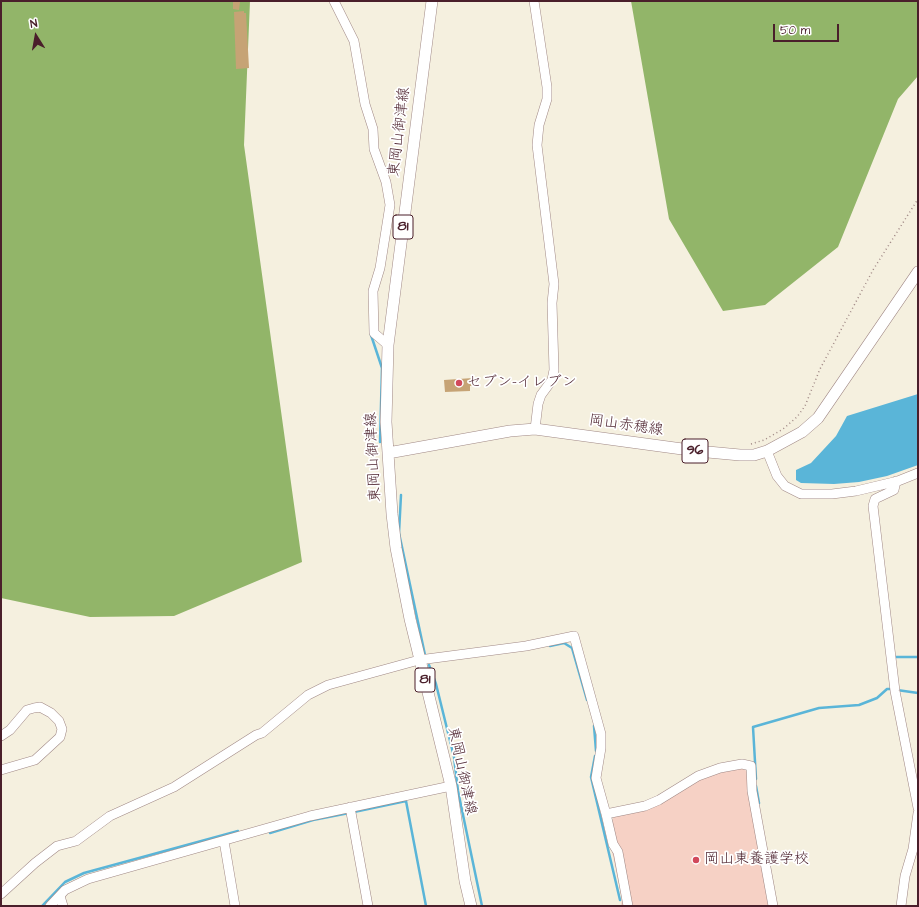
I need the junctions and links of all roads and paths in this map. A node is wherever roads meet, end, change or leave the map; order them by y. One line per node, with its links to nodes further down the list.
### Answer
1 (334, 1): 6 (street)
2 (432, 1): 6 (main road, 東岡山御津線 / 81)
3 (534, 1): 7 (street)
4 (918, 199): 10 (path)
5 (918, 272): 8 (main road, 岡山赤穂線 / 96)
6 (388, 345): 9 (main road, 東岡山御津線 / 81)
7 (536, 429): 9 (main road, 岡山赤穂線 / 96); 10 (main road, 岡山赤穂線 / 96)
8 (767, 451): 10 (main road, 岡山赤穂線 / 96); 12 (street)
9 (388, 453): 13 (main road, 東岡山御津線 / 81)
10 (740, 455)
11 (918, 473): 12 (street)
12 (896, 482): 17 (street)
13 (419, 660): 16 (main road, 東岡山御津線 / 81); 20 (street); 22 (street)
14 (1, 736): 15 (street)
15 (1, 770)
16 (451, 786): 18 (street); 28 (main road, 東岡山御津線 / 81)
17 (918, 808)
18 (351, 811): 21 (street); 27 (street)
19 (918, 813): 31 (street)
20 (606, 814): 29 (street); 30 (street)
21 (224, 841): 23 (street); 26 (street)
22 (1, 894)
23 (60, 896): 24 (street); 25 (street)
24 (50, 906)
25 (63, 906)
26 (235, 906)
27 (368, 906)
28 (471, 906)
29 (628, 906)
30 (773, 906)
31 (900, 906)

